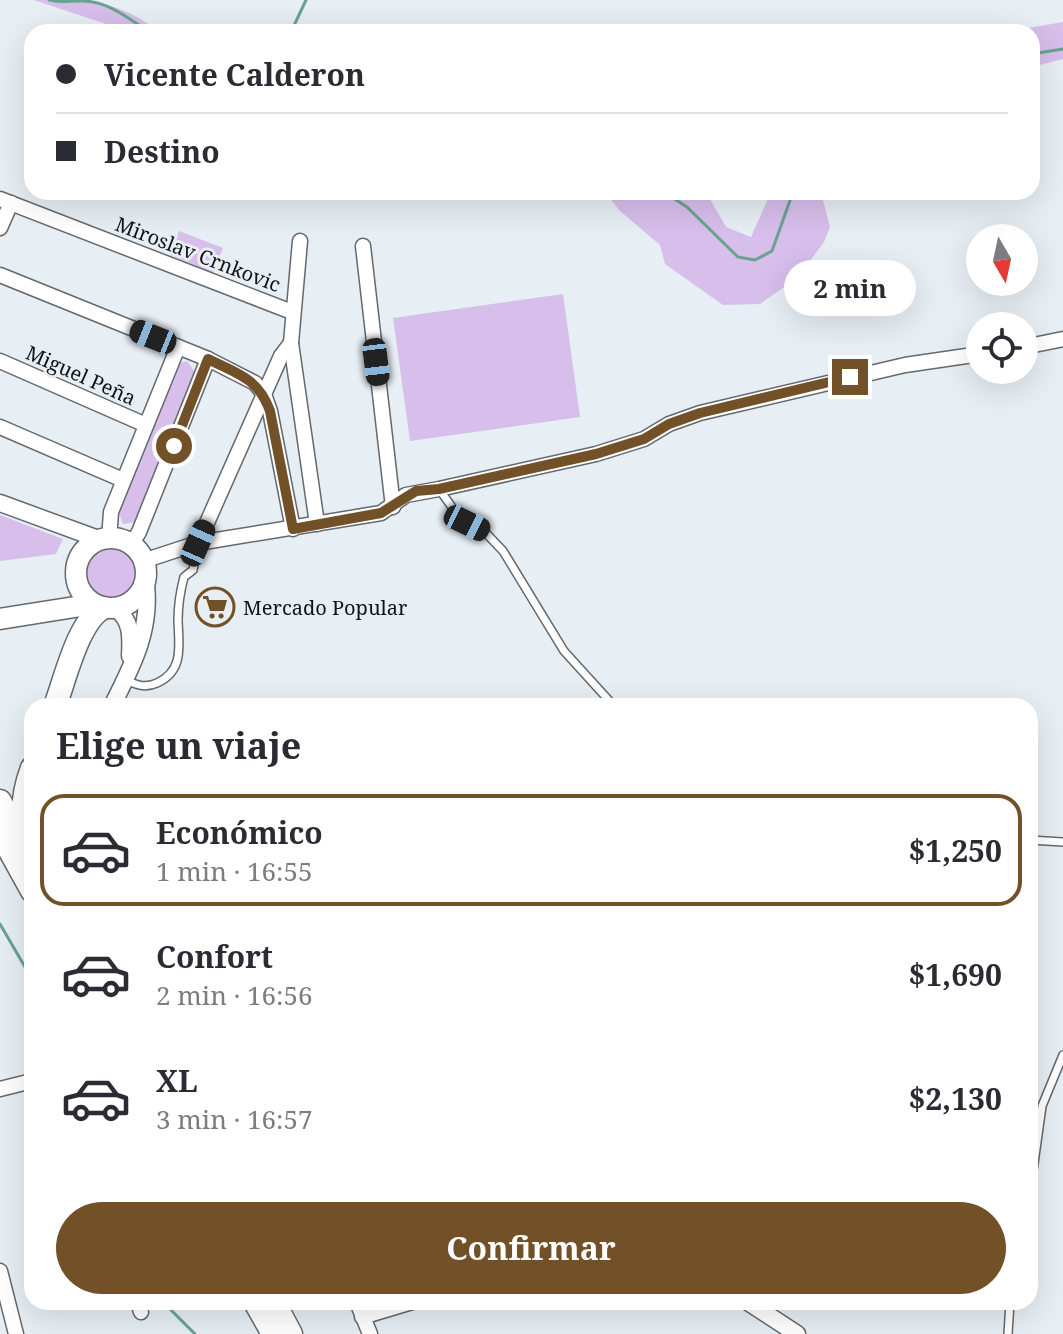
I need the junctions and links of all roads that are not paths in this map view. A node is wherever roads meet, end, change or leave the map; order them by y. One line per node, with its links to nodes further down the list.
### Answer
1 (5, 201): 2 (street); 6 (street, Miroslav Crnkovic)
2 (0, 228)
3 (300, 241): 6 (street)
4 (363, 246): 20 (street)
5 (0, 275): 10 (street)
6 (292, 312): 8 (street)
7 (1063, 339): 9 (street)
8 (291, 343): 14 (street); 21 (street)
9 (1038, 344)
10 (178, 347): 12 (street); 15 (street)
11 (966, 356): 18 (street)
12 (208, 359): 14 (street); 25 (street)
13 (0, 361): 15 (street, Miguel Peña)
14 (264, 394): 22 (street); 24 (street)
15 (146, 425): 17 (street)
16 (0, 427): 17 (street)
17 (123, 480): 23 (street)
18 (439, 489): 20 (street); 33 (lane)
19 (0, 503): 23 (street)
20 (393, 507): 21 (street)
21 (317, 524): 22 (street)
22 (293, 529): 24 (street)
23 (105, 539): 25 (main road); 26 (main road)
24 (198, 543): 25 (street); 30 (lane)
25 (140, 561): 27 (main road); 30 (street)
26 (76, 571): 27 (main road); 28 (main road)
27 (105, 607): 28 (main road); 30 (street); 31 (highway)
28 (35, 612): 29 (main road)
29 (0, 619)
30 (127, 676): 32 (street)
31 (58, 698)
32 (116, 698)
33 (607, 698)
34 (0, 801): 38 (highway)
35 (0, 833): 40 (highway)
36 (1038, 840): 37 (lane)
37 (1063, 842)
38 (24, 844)
39 (0, 850): 41 (highway)
40 (24, 877)
41 (24, 882)
42 (1063, 1055): 45 (lane)
43 (24, 1083): 44 (street)
44 (0, 1089)
45 (1038, 1135)
46 (0, 1271): 52 (street)
47 (260, 1310): 53 (highway)
48 (278, 1310): 54 (highway)
49 (359, 1310): 55 (street)
50 (760, 1310): 56 (street)
51 (1010, 1310): 57 (lane)
52 (16, 1334)
53 (273, 1334)
54 (291, 1334)
55 (370, 1334)
56 (797, 1334)
57 (1008, 1334)

